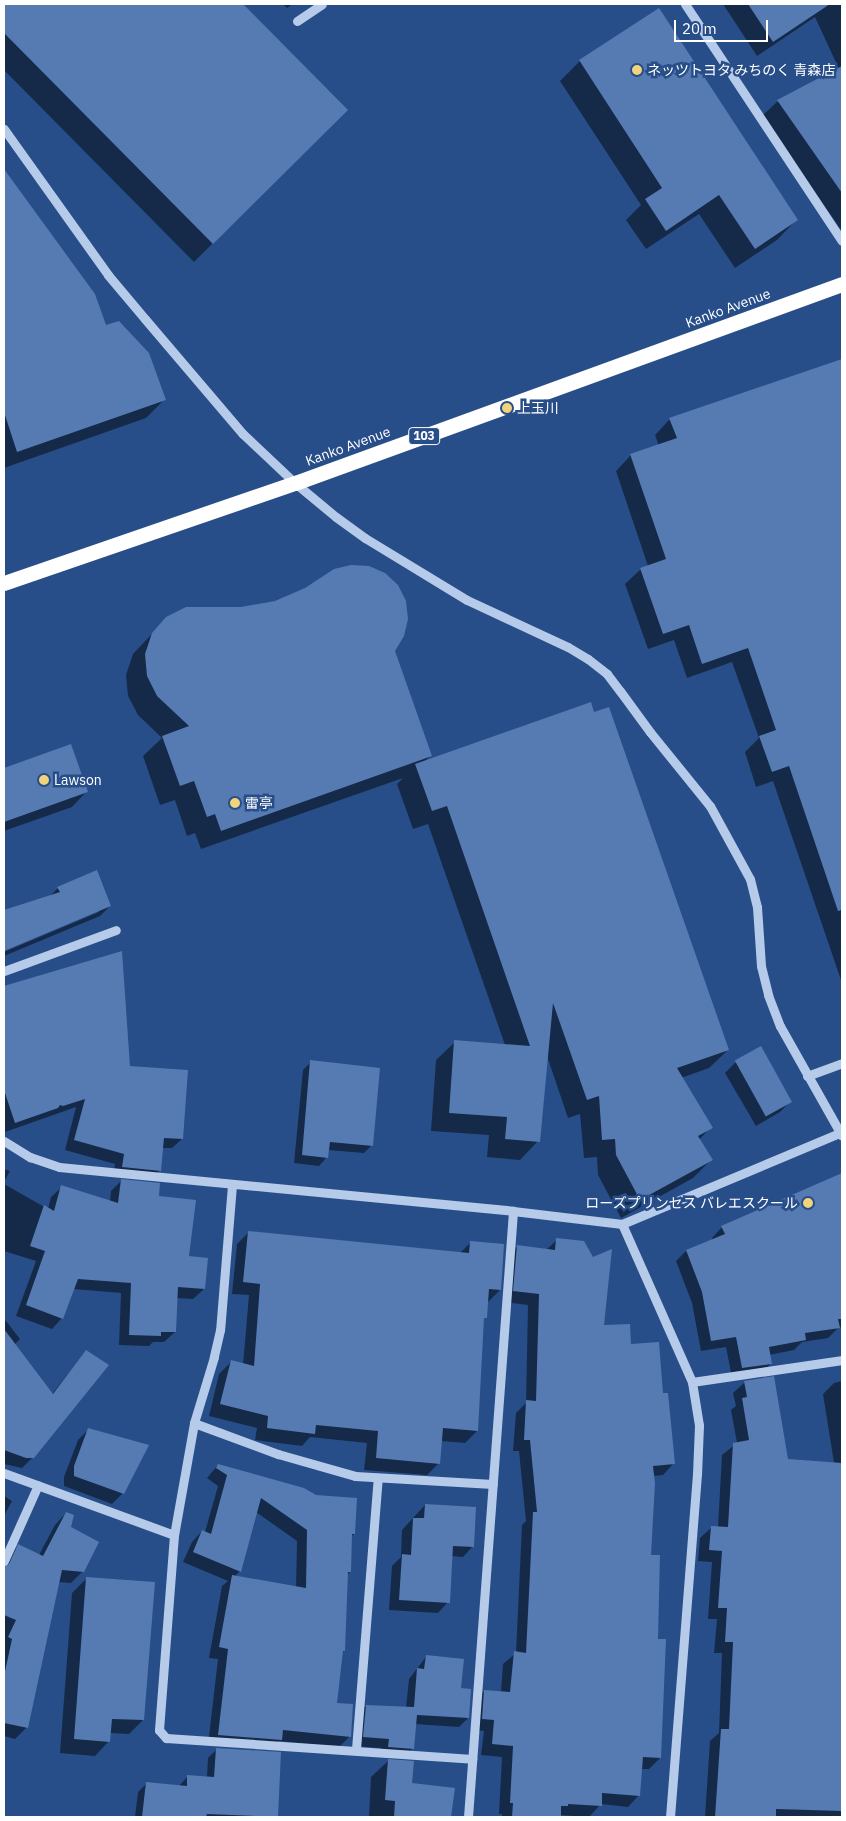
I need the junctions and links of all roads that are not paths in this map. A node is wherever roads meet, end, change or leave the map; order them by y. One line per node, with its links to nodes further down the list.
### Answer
1 (322, 4): 3 (street)
2 (685, 4): 5 (street)
3 (297, 21)
4 (4, 129): 7 (street)
5 (842, 240)
6 (842, 284): 7 (highway, Kanko Avenue / 103)
7 (295, 482): 8 (highway, Kanko Avenue / 103); 12 (street)
8 (4, 583)
9 (116, 930): 10 (street)
10 (4, 971)
11 (842, 1063): 12 (street)
12 (807, 1076): 13 (street)
13 (841, 1134): 17 (street)
14 (4, 1141): 15 (street)
15 (232, 1185): 16 (street); 20 (street)
16 (513, 1210): 17 (street); 23 (street)
17 (622, 1224): 19 (street)
18 (842, 1360): 19 (street)
19 (692, 1382): 30 (street)
20 (194, 1424): 22 (street); 25 (street)
21 (4, 1473): 24 (street)
22 (378, 1478): 23 (street); 27 (street)
23 (493, 1484): 28 (street)
24 (38, 1485): 25 (street); 26 (street)
25 (174, 1535): 27 (street)
26 (4, 1561)
27 (356, 1749): 28 (street)
28 (472, 1759): 29 (street)
29 (468, 1817)
30 (670, 1817)

